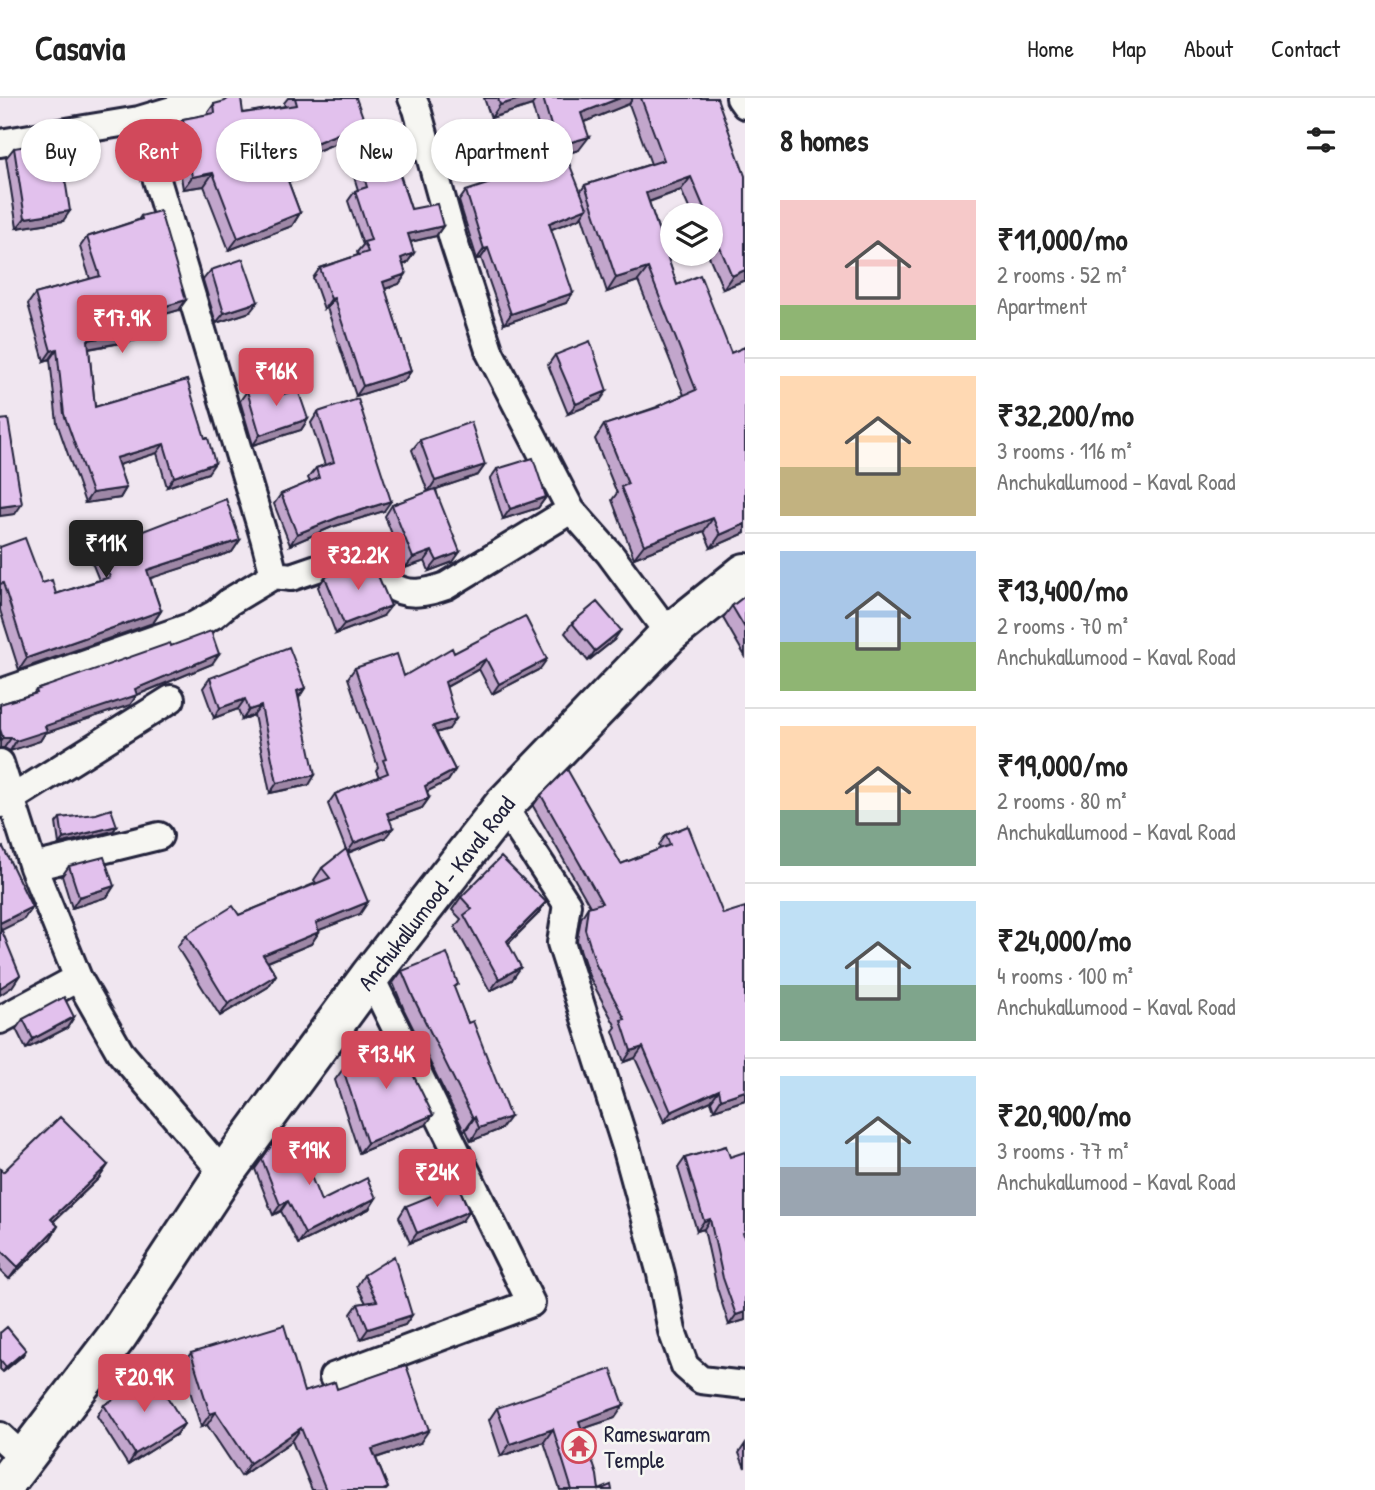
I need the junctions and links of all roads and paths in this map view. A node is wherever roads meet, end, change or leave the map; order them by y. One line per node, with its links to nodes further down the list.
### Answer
1 (212, 98): 5 (street)
2 (412, 98): 9 (street)
3 (740, 98): 4 (street)
4 (745, 105)
5 (142, 119)
6 (115, 124): 7 (street)
7 (0, 143)
8 (158, 182): 11 (street)
9 (571, 510): 11 (street); 12 (street)
10 (745, 573): 12 (street, Anchukallumood - Kaval Road)
11 (274, 575): 13 (street)
12 (669, 634): 17 (street, Anchukallumood - Kaval Road)
13 (0, 693)
14 (171, 699): 16 (street)
15 (0, 763): 16 (street)
16 (5, 802): 19 (street)
17 (503, 806): 20 (street, Anchukallumood - Kaval Road); 25 (street)
18 (159, 836): 19 (street)
19 (33, 867): 21 (street)
20 (369, 976): 23 (street, Anchukallumood - Kaval Road); 24 (street)
21 (78, 978): 22 (street); 23 (street)
22 (0, 1020)
23 (225, 1174): 26 (street, Anchukallumood - Kaval Road)
24 (332, 1377)
25 (745, 1385)
26 (12, 1447): 27 (street, Anchukallumood - Kaval Road)
27 (1, 1490)

